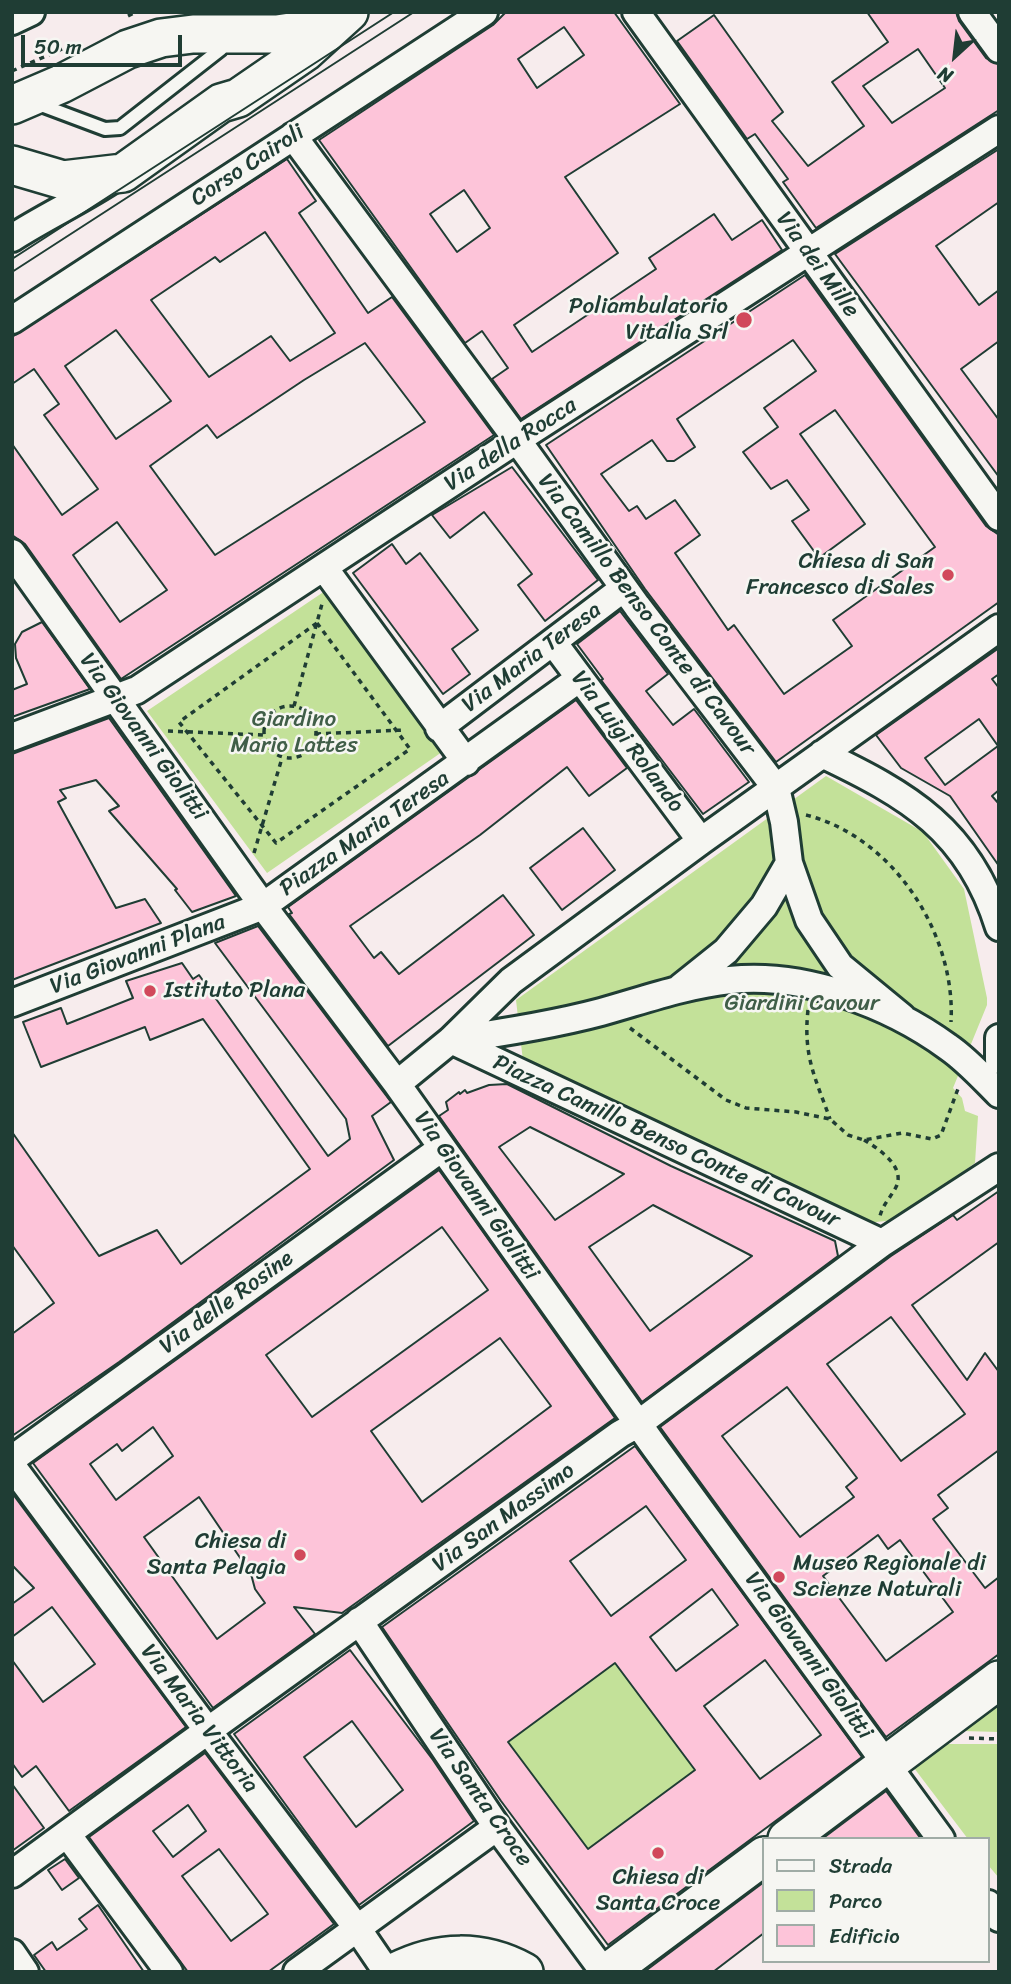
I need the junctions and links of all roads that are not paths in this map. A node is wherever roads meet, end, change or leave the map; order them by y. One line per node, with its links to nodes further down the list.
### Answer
1 (31, 12): 6 (street)
2 (484, 12): 12 (street, Corso Cairoli)
3 (636, 12): 16 (street, Via dei Mille)
4 (972, 12): 8 (street)
5 (345, 15): 9 (main road); 10 (main road)
6 (12, 22)
7 (221, 49): 9 (main road); 10 (main road); 10 (lane)
8 (999, 49)
9 (221, 103): 14 (main road)
10 (22, 106)
11 (999, 129): 16 (street, Via della Rocca)
12 (293, 136): 17 (street, Corso Cairoli); 18 (street, Via Camillo Benso Conte di Cavour)
13 (12, 165): 14 (main road)
14 (123, 173): 15 (street)
15 (12, 238)
16 (809, 253): 18 (street, Via della Rocca); 19 (street, Via dei Mille)
17 (12, 320)
18 (517, 440): 21 (street, Via della Rocca); 22 (street, Via Camillo Benso Conte di Cavour)
19 (999, 517)
20 (12, 553): 26 (street, Via Giovanni Giolitti)
21 (325, 569): 26 (street, Via della Rocca); 27 (street, Piazza Maria Teresa)
22 (624, 588): 24 (street, Via Maria Teresa); 31 (street, Via Camillo Benso Conte di Cavour)
23 (999, 628): 29 (street)
24 (553, 642): 25 (street, Via Luigi Rolando); 27 (street, Via Maria Teresa)
25 (580, 678): 30 (street, Piazza Maria Teresa); 32 (street, Via Luigi Rolando)
26 (116, 700): 28 (street, Via della Rocca); 34 (street, Via Giovanni Giolitti)
27 (439, 728): 30 (street, Piazza Maria Teresa)
28 (12, 737)
29 (822, 754): 31 (street); 35 (street)
30 (466, 762): 34 (street, Piazza Maria Teresa)
31 (776, 788): 32 (street); 33 (street, Piazza Camillo Benso Conte di Cavour)
32 (701, 841): 40 (street)
33 (789, 863): 36 (street, Piazza Camillo Benso Conte di Cavour); 38 (street, Piazza Camillo Benso Conte di Cavour)
34 (264, 906): 37 (street, Via Giovanni Plana); 42 (street, Via Giovanni Giolitti)
35 (999, 927)
36 (679, 988): 38 (street, Piazza Camillo Benso Conte di Cavour); 40 (street, Piazza Camillo Benso Conte di Cavour)
37 (12, 1003)
38 (902, 1017): 43 (street, Piazza Camillo Benso Conte di Cavour)
39 (999, 1038): 41 (street)
40 (450, 1040): 42 (street); 46 (street, Piazza Camillo Benso Conte di Cavour)
41 (999, 1060)
42 (397, 1084): 44 (street, Via Giovanni Giolitti)
43 (999, 1094)
44 (442, 1148): 47 (street, Via Giovanni Giolitti); 48 (street, Via delle Rosine)
45 (999, 1167): 46 (street, Via San Massimo)
46 (882, 1243): 47 (street, Via San Massimo)
47 (638, 1424): 50 (street, Via San Massimo); 53 (street, Via Giovanni Giolitti)
48 (12, 1459)
49 (12, 1466): 52 (street, Via Maria Vittoria)
50 (359, 1621): 52 (street, Via San Massimo); 54 (street, Via Santa Croce)
51 (999, 1680): 53 (main road)
52 (208, 1731): 55 (street, Via San Massimo); 60 (street, Via Maria Vittoria)
53 (887, 1764): 56 (main road); 57 (street, Via Giovanni Giolitti)
54 (497, 1827): 60 (street); 70 (street, Via Santa Croce)
55 (67, 1834): 59 (street, Via San Massimo); 64 (street)
56 (790, 1837)
57 (940, 1837)
58 (762, 1857): 70 (main road)
59 (12, 1874)
60 (357, 1928): 65 (street); 66 (street, Via Maria Vittoria)
61 (12, 1953): 63 (street)
62 (443, 1955): 67 (main road); 68 (lane); 69 (main road)
63 (25, 1972)
64 (169, 1972)
65 (297, 1972)
66 (387, 1972)
67 (396, 1972)
68 (500, 1972)
69 (524, 1972)
70 (606, 1972)

